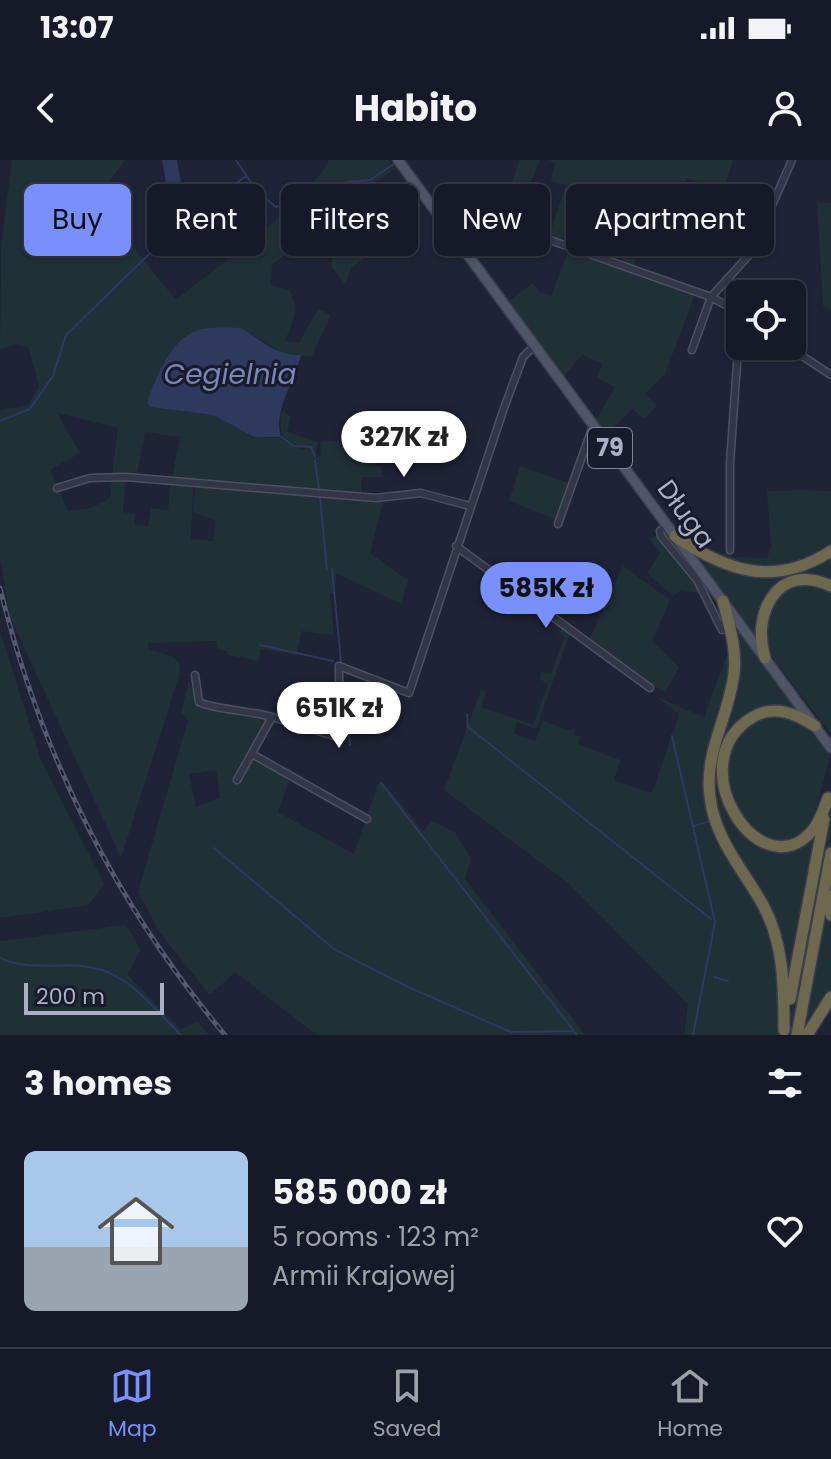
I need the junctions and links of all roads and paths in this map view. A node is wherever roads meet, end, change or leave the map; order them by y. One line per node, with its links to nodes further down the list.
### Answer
1 (792, 160): 6 (street)
2 (400, 162): 3 (main road, Długa / 79)
3 (434, 211)
4 (550, 240): 6 (street)
5 (467, 256): 8 (main road, Długa / 79)
6 (711, 297): 7 (street); 9 (street)
7 (726, 305)
8 (534, 346): 13 (main road, Długa / 79); 15 (street)
9 (692, 350)
10 (806, 359): 12 (street)
11 (737, 360): 20 (street)
12 (831, 375)
13 (593, 426): 16 (street); 17 (main road, Długa / 79)
14 (57, 488): 15 (street)
15 (470, 506): 19 (street)
16 (558, 524)
17 (666, 525): 18 (main road, Długa / 79); 24 (street)
18 (675, 536): 21 (highway); 23 (main road, Długa / 79)
19 (456, 546): 27 (street); 28 (street)
20 (730, 550)
21 (831, 551)
22 (831, 586): 25 (highway)
23 (723, 601): 25 (main road, Długa / 79); 40 (highway)
24 (722, 630)
25 (765, 658): 29 (main road, Długa / 79)
26 (195, 675): 28 (street)
27 (650, 688)
28 (272, 717): 31 (street)
29 (815, 726): 30 (main road, Długa / 79); 34 (highway)
30 (828, 744)
31 (252, 754): 32 (street); 35 (street)
32 (237, 780)
33 (831, 784): 34 (highway)
34 (828, 798): 40 (highway)
35 (367, 819)
36 (831, 853): 37 (highway)
37 (827, 874): 38 (highway); 41 (highway)
38 (831, 915)
39 (831, 997): 42 (highway)
40 (784, 1032)
41 (797, 1035)
42 (807, 1035)

